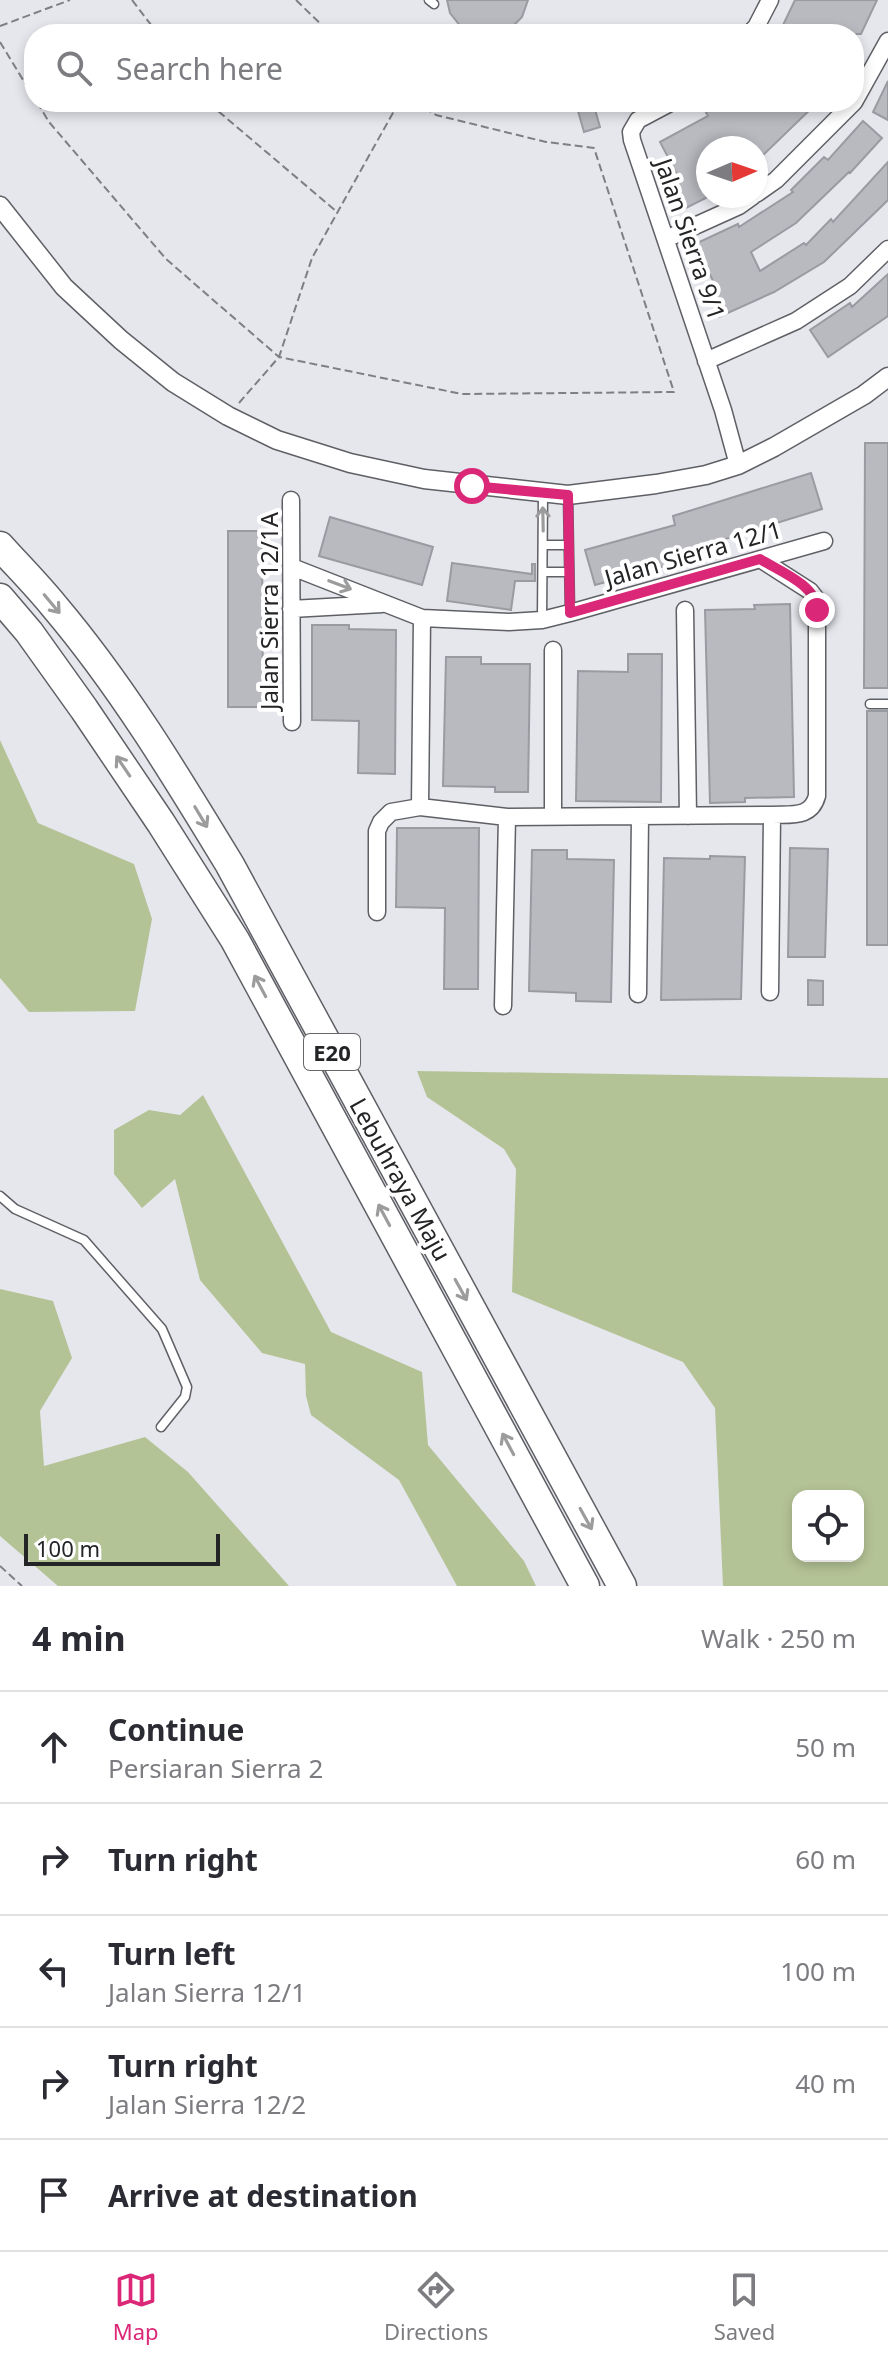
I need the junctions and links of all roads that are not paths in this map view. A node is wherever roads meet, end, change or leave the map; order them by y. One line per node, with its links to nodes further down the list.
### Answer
1 (770, 0): 2 (street)
2 (758, 24)
3 (888, 41): 4 (street)
4 (864, 84)
5 (653, 112): 10 (street, Jalan Sierra 9/1)
6 (844, 112): 7 (street)
7 (768, 186)
8 (0, 206): 15 (street)
9 (735, 208): 10 (street)
10 (666, 239): 12 (street, Jalan Sierra 9/1)
11 (888, 249): 12 (street, Jalan Sierra 9/1)
12 (706, 361): 14 (street, Jalan Sierra 9/1)
13 (888, 377): 14 (street)
14 (738, 465): 16 (street)
15 (543, 494): 16 (street); 19 (lane, one-way to 15)
16 (568, 495): 20 (lane)
17 (291, 500): 23 (street, Jalan Sierra 12/1A)
18 (824, 541): 22 (street, Jalan Sierra 12/1)
19 (543, 545): 20 (lane); 24 (lane)
20 (568, 545): 25 (lane)
21 (0, 546): 50 (highway, Lebuhraya Maju / E20, one-way to 50)
22 (760, 559): 30 (street, Jalan Sierra 12/1); 38 (street)
23 (292, 567): 27 (street, Jalan Sierra 12/1, one-way to 27); 28 (street, Jalan Sierra 12/1A)
24 (543, 572): 25 (lane); 32 (lane)
25 (568, 572): 30 (lane)
26 (0, 598): 49 (highway, Lebuhraya Maju / E20, one-way to 26)
27 (388, 603): 28 (street); 31 (street, Jalan Sierra 12/1)
28 (291, 609): 36 (street, Jalan Sierra 12/1A)
29 (685, 610): 41 (street)
30 (570, 613): 32 (street, Jalan Sierra 12/1)
31 (422, 618): 32 (street, Jalan Sierra 12/1); 37 (street)
32 (542, 620)
33 (553, 650): 39 (street)
34 (870, 704): 35 (lane)
35 (888, 704)
36 (292, 722)
37 (420, 807): 42 (street); 43 (street)
38 (772, 815): 41 (street); 44 (street)
39 (553, 816): 40 (street); 42 (street)
40 (640, 816): 41 (street); 45 (street)
41 (688, 816)
42 (507, 817): 46 (street)
43 (377, 912)
44 (770, 992)
45 (638, 994)
46 (503, 1006)
47 (0, 1196): 48 (lane)
48 (161, 1427)
49 (585, 1586)
50 (622, 1586)

